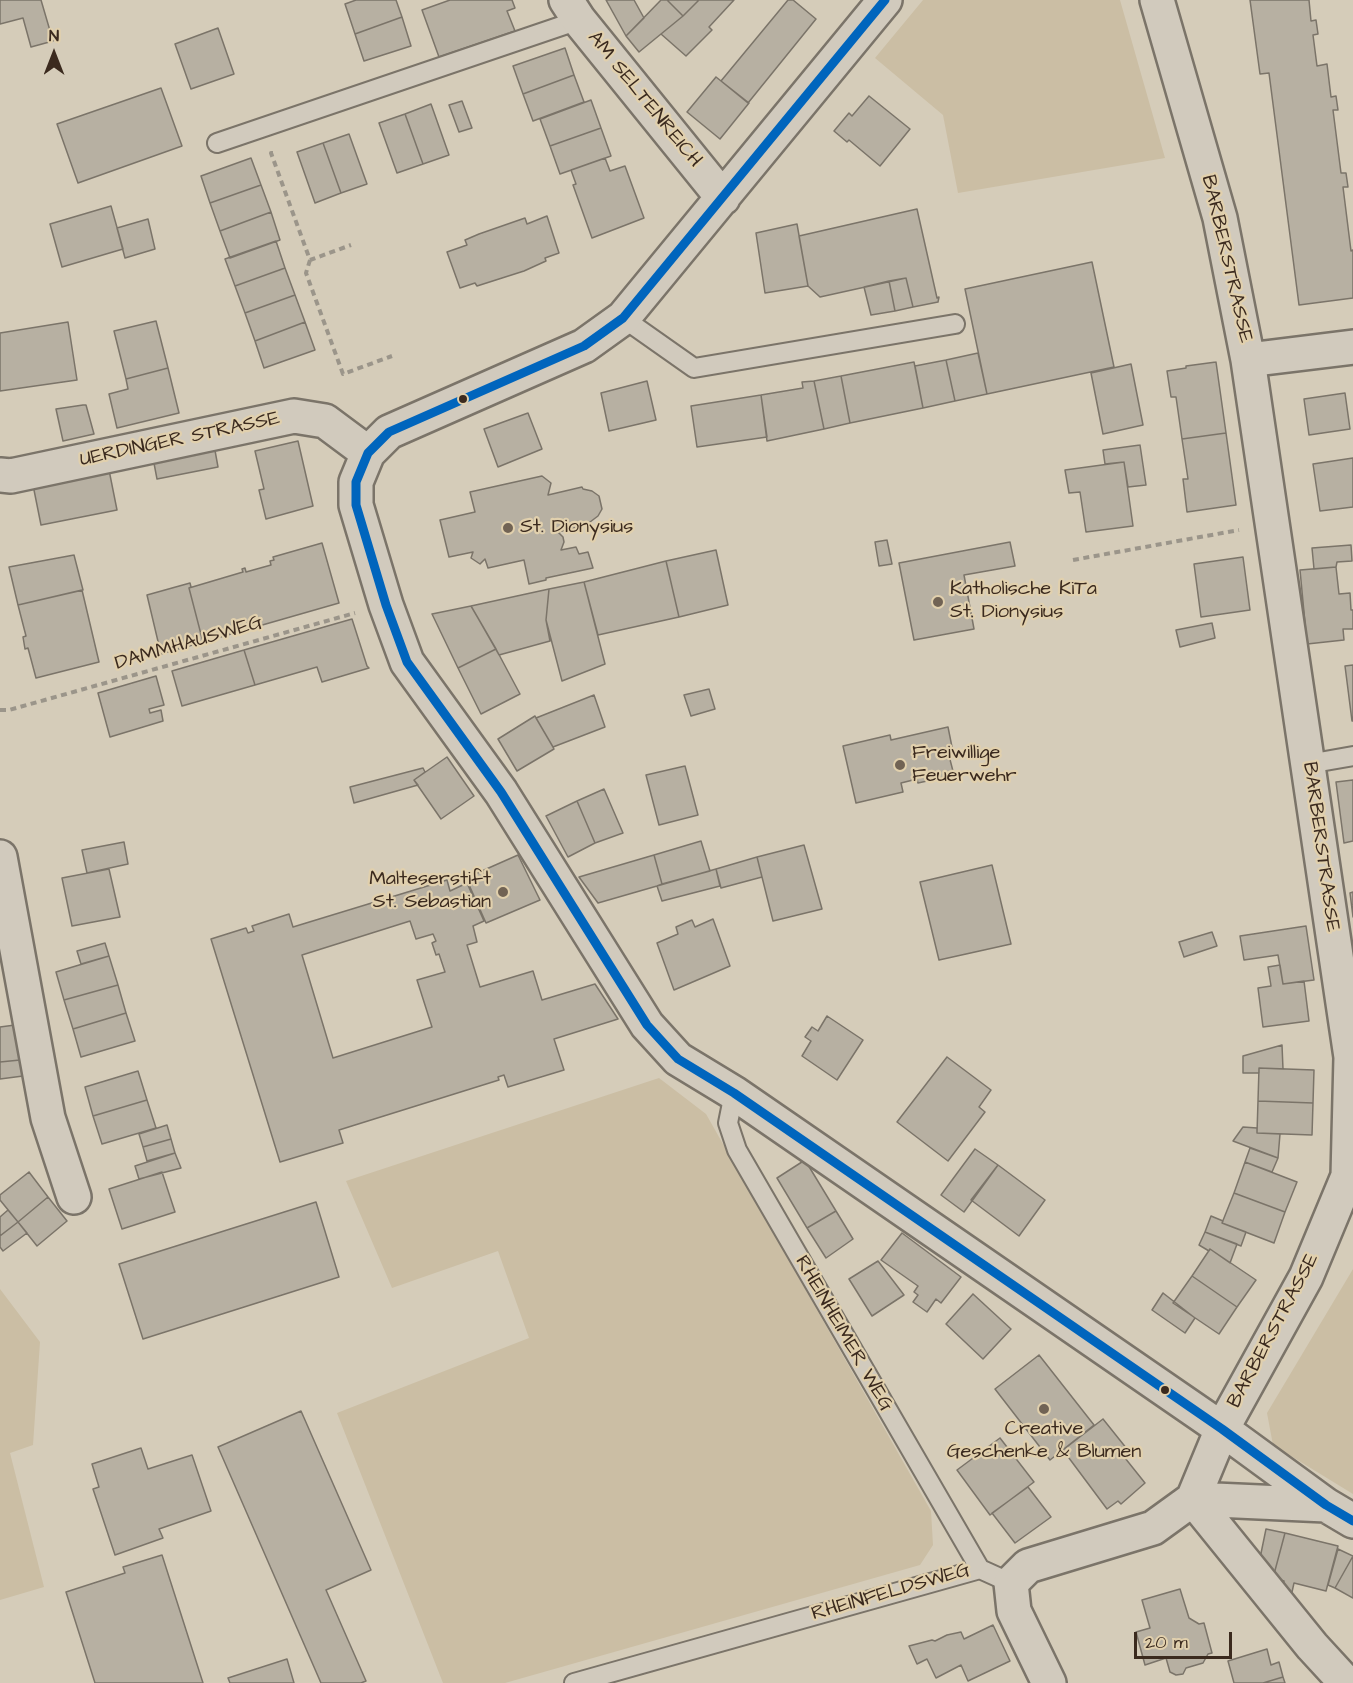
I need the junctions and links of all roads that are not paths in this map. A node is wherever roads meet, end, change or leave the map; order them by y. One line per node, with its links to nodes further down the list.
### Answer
1 (885, 0): 5 (street)
2 (1157, 0): 9 (street, BARBERSTRASSE)
3 (573, 10): 4 (lane); 5 (street, AM SELTENREICH)
4 (218, 143)
5 (723, 198): 6 (street)
6 (623, 318): 7 (lane); 10 (street)
7 (956, 324)
8 (1353, 347): 9 (street)
9 (1248, 360): 13 (street, BARBERSTRASSE)
10 (368, 453): 11 (street, UERDINGER STRASSE); 16 (street)
11 (0, 475)
12 (1353, 756): 13 (lane)
13 (1308, 764): 17 (street, BARBERSTRASSE)
14 (0, 857): 15 (street)
15 (13, 998): 18 (street)
16 (735, 1093): 19 (street); 22 (lane, RHEINHEIMER WEG)
17 (1351, 1175): 19 (street, BARBERSTRASSE)
18 (74, 1197)
19 (1222, 1429): 20 (street); 21 (street)
20 (1193, 1499): 21 (street); 23 (street); 26 (street)
21 (1339, 1513)
22 (980, 1569): 23 (lane, RHEINFELDSWEG); 24 (lane, RHEINFELDSWEG)
23 (1011, 1582): 25 (street)
24 (574, 1683)
25 (1049, 1683)
26 (1346, 1683)

